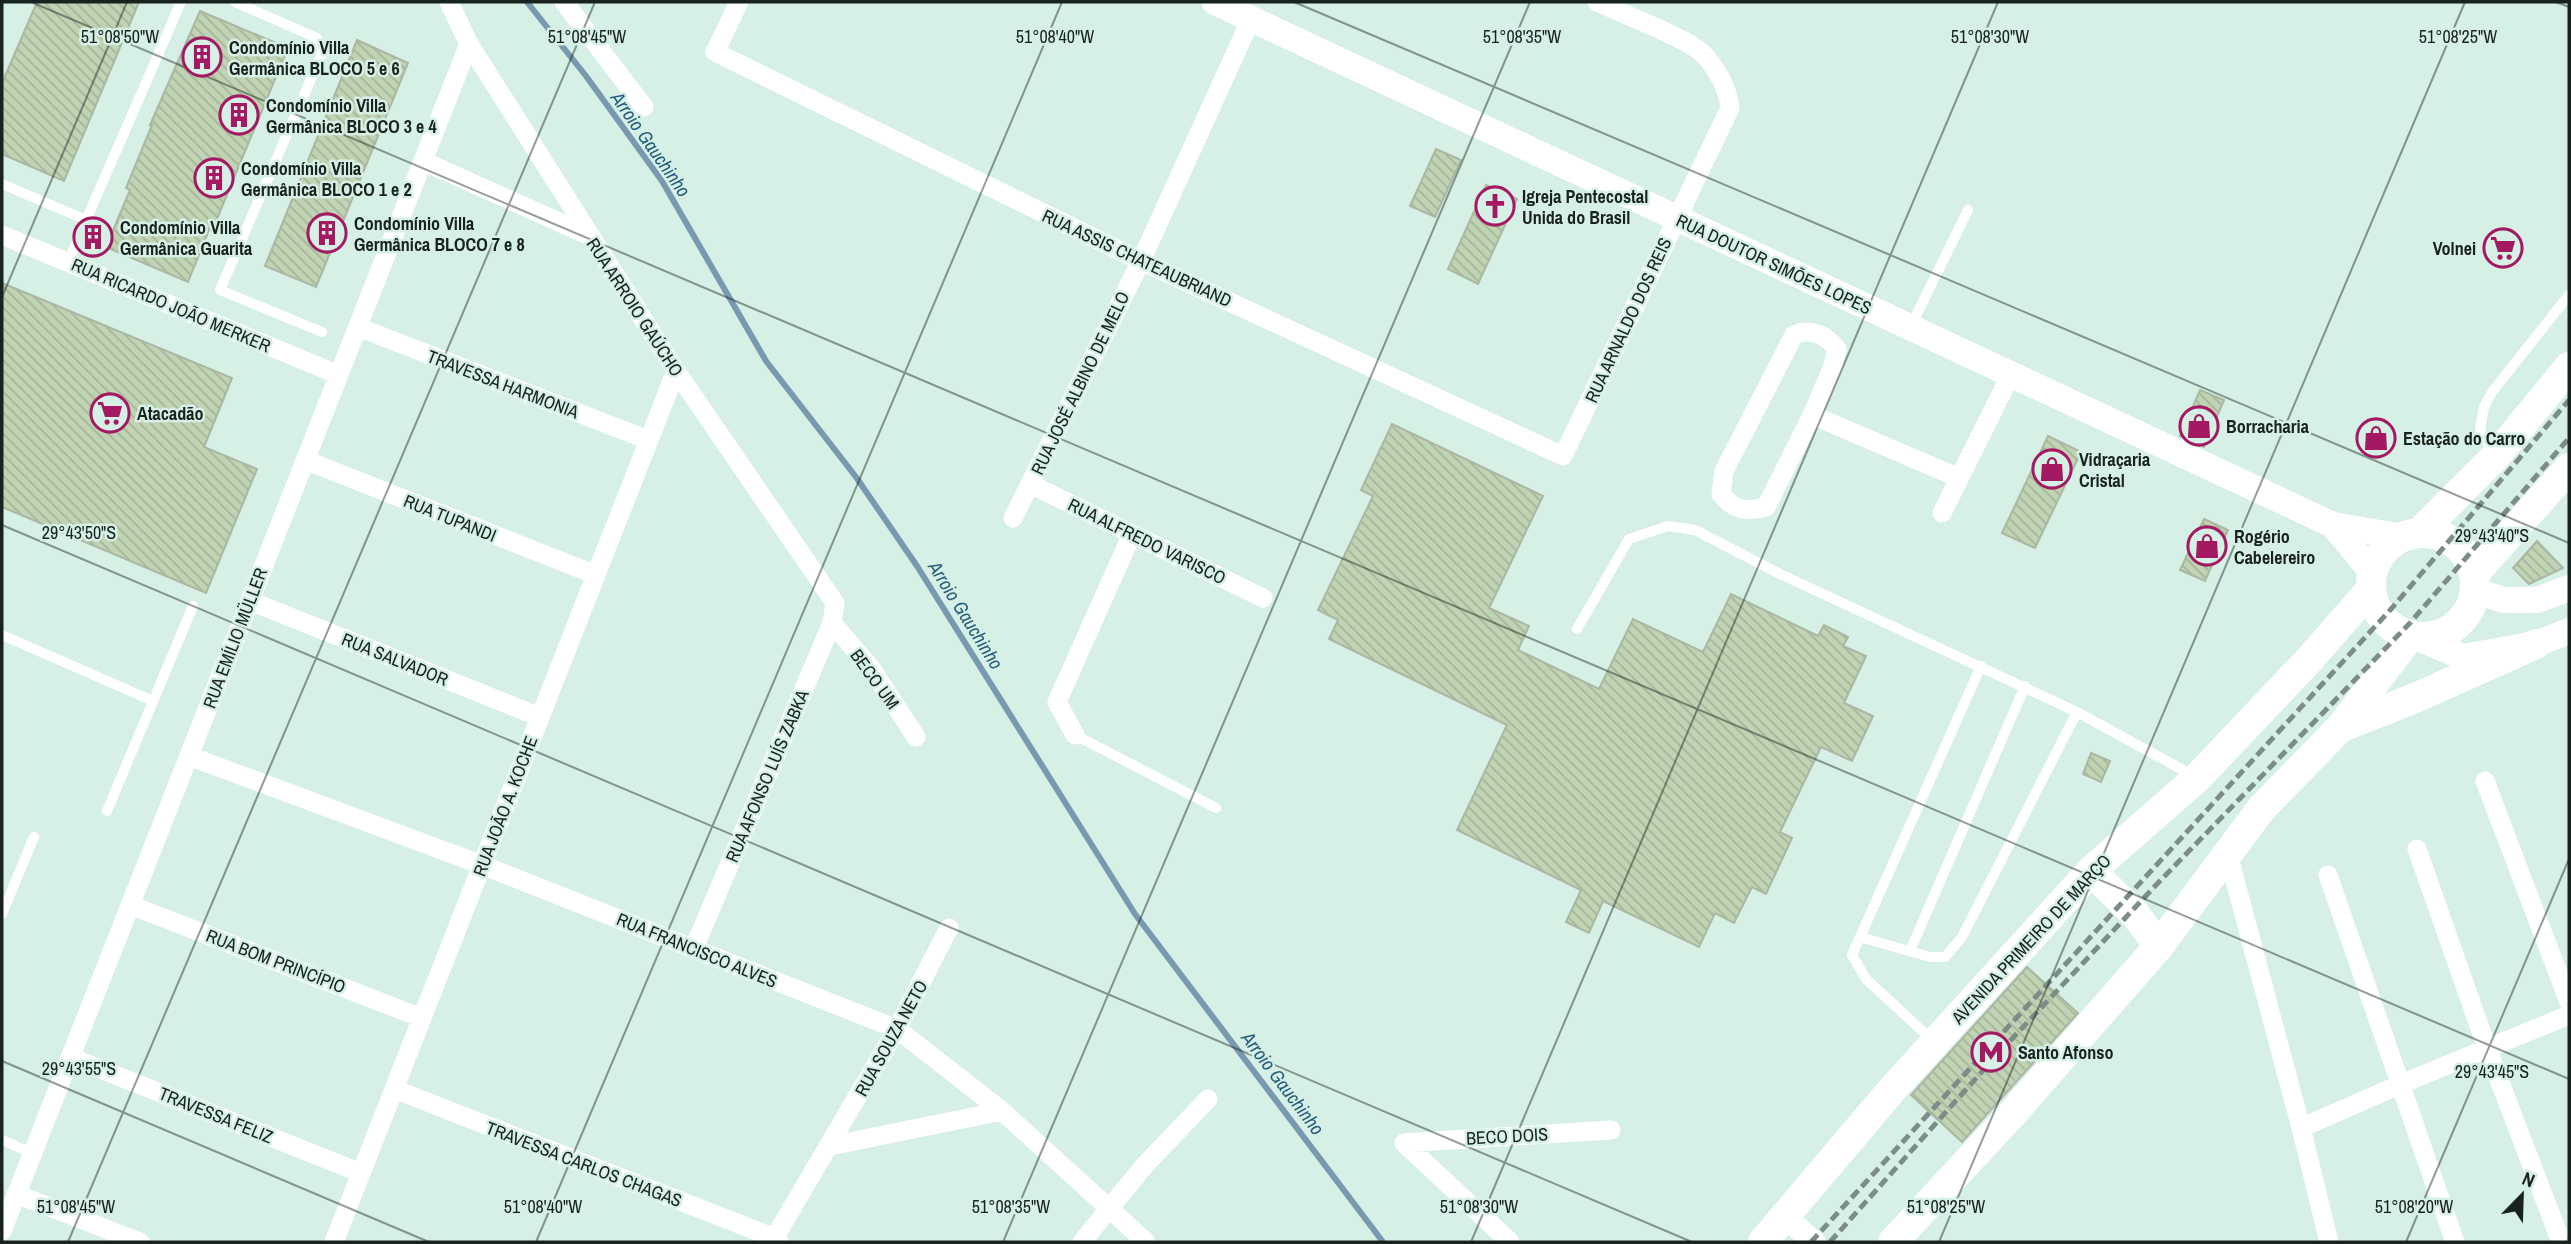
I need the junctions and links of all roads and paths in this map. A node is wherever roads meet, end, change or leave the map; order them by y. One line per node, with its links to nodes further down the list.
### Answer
1 (181, 2): 15 (lane)
2 (235, 2): 23 (lane)
3 (449, 2): 9 (street, RUA ARROIO GAÚCHO)
4 (564, 2): 10 (street)
5 (739, 2): 18 (street, RUA ASSIS CHATEAUBRIAND)
6 (1215, 2): 8 (main road, RUA DOUTOR SIMÕES LOPES)
7 (1597, 2): 14 (street, RUA ARNALDO DOS REIS)
8 (1253, 15): 14 (main road, RUA DOUTOR SIMÕES LOPES); 18 (street, RUA JOSÉ ALBINO DE MELO)
9 (469, 44): 11 (street, RUA EMÍLIO MÜLLER); 17 (street, RUA ARROIO GAÚCHO)
10 (644, 107)
11 (423, 161): 17 (street); 21 (street, RUA EMÍLIO MÜLLER)
12 (2, 184): 15 (lane)
13 (1968, 210): 22 (lane)
14 (1676, 219): 22 (main road, RUA DOUTOR SIMÕES LOPES); 30 (street, RUA ARNALDO DOS REIS)
15 (86, 220): 19 (lane)
16 (2, 235): 19 (street, RUA RICARDO JOÃO MERKER)
17 (590, 236): 25 (street, RUA ARROIO GAÚCHO)
18 (1141, 261): 30 (street, RUA ASSIS CHATEAUBRIAND); 35 (street, RUA JOSÉ ALBINO DE MELO)
19 (68, 262): 27 (street, RUA RICARDO JOÃO MERKER)
20 (2569, 295): 31 (lane)
21 (358, 327): 27 (street, RUA EMÍLIO MÜLLER); 29 (street, TRAVESSA HARMONIA)
22 (1910, 327): 26 (main road, RUA DOUTOR SIMÕES LOPES)
23 (322, 332)
24 (2569, 367): 31 (main road)
25 (676, 371): 29 (street, RUA JOÃO A. KOCHE); 47 (street, RUA ARROIO GAÚCHO)
26 (2011, 374): 34 (street); 38 (main road, RUA DOUTOR SIMÕES LOPES)
27 (339, 375): 32 (street, RUA EMÍLIO MÜLLER)
28 (1812, 415): 28 (street); 34 (street)
29 (648, 440): 41 (street, RUA JOÃO A. KOCHE)
30 (1563, 456)
31 (2495, 457): 40 (main road)
32 (305, 460): 41 (street, RUA TUPANDI); 46 (street, RUA EMÍLIO MÜLLER)
33 (2569, 468): 43 (main road)
34 (1959, 478): 36 (street)
35 (1030, 484): 37 (street, RUA JOSÉ ALBINO DE MELO); 39 (street, RUA ALFREDO VARISCO)
36 (1942, 513)
37 (1013, 517)
38 (2333, 525): 40 (main road, RUA DOUTOR SIMÕES LOPES); 42 (main road, RUA DOUTOR SIMÕES LOPES)
39 (1132, 534): 45 (street, RUA ALFREDO VARISCO); 61 (street)
40 (2411, 535): 42 (main road); 43 (main road)
41 (596, 575): 59 (street, RUA JOÃO A. KOCHE)
42 (2372, 581): 53 (main road); 64 (main road, AVENIDA PRIMEIRO DE MARÇO)
43 (2475, 582): 44 (main road); 53 (main road)
44 (2569, 588)
45 (1264, 598)
46 (250, 601): 59 (street, RUA SALVADOR); 63 (street, RUA EMÍLIO MÜLLER)
47 (835, 603): 49 (street, RUA AFONSO LUÍS ZABKA)
48 (193, 606): 57 (lane)
49 (832, 623): 62 (street, BECO UM); 79 (street, RUA AFONSO LUÍS ZABKA)
50 (1577, 629): 55 (lane)
51 (2569, 631): 54 (main road)
52 (2, 635): 57 (lane)
53 (2411, 635): 54 (main road); 60 (main road)
54 (2536, 644): 60 (main road)
55 (1981, 666): 56 (lane); 77 (lane)
56 (2025, 686): 58 (lane); 80 (lane)
57 (153, 701): 67 (lane)
58 (2077, 712): 64 (lane); 80 (lane)
59 (540, 717): 71 (street, RUA JOÃO A. KOCHE)
60 (2342, 727): 70 (main road)
61 (1075, 735): 66 (lane)
62 (916, 737)
63 (189, 756): 71 (street, RUA FRANCISCO ALVES); 74 (street, RUA EMÍLIO MÜLLER)
64 (2197, 778): 72 (main road, AVENIDA PRIMEIRO DE MARÇO)
65 (2485, 781): 81 (street)
66 (1216, 808)
67 (107, 811)
68 (34, 838): 75 (lane)
69 (2417, 849): 86 (street)
70 (2228, 854): 78 (main road); 92 (street)
71 (482, 865): 79 (street, RUA FRANCISCO ALVES); 83 (street, RUA JOÃO A. KOCHE)
72 (2091, 871): 78 (main road); 85 (main road, AVENIDA PRIMEIRO DE MARÇO)
73 (2328, 875): 88 (street)
74 (130, 905): 83 (street, RUA BOM PRINCÍPIO); 87 (street, RUA EMÍLIO MÜLLER)
75 (2, 914)
76 (949, 928): 84 (street, RUA SOUZA NETO)
77 (1860, 937): 80 (lane); 85 (lane)
78 (2159, 946): 111 (main road)
79 (694, 948): 84 (street, RUA FRANCISCO ALVES)
80 (1910, 951)
81 (2569, 1002)
82 (2569, 1015): 86 (street)
83 (422, 1018): 89 (street, RUA JOÃO A. KOCHE)
84 (897, 1029): 91 (street, RUA FRANCISCO ALVES); 95 (street, RUA SOUZA NETO)
85 (1934, 1043): 100 (main road, AVENIDA PRIMEIRO DE MARÇO)
86 (2487, 1048): 88 (street); 102 (street)
87 (71, 1057): 96 (street, RUA EMÍLIO MÜLLER); 97 (street, TRAVESSA FELIZ)
88 (2401, 1084): 92 (street); 113 (street)
89 (394, 1089): 97 (street, RUA JOÃO A. KOCHE); 103 (street, TRAVESSA CARLOS CHAGAS)
90 (1208, 1099): 99 (street)
91 (1002, 1111): 95 (street); 99 (street, RUA FRANCISCO ALVES)
92 (2301, 1128): 112 (street)
93 (1611, 1130): 108 (street, BECO DOIS)
94 (2, 1140): 96 (lane)
95 (830, 1146): 103 (street, RUA SOUZA NETO)
96 (32, 1153): 98 (street, RUA EMÍLIO MÜLLER)
97 (361, 1173): 105 (street, RUA JOÃO A. KOCHE)
98 (16, 1194): 101 (street, RUA EMÍLIO MÜLLER); 104 (street)
99 (1109, 1207): 106 (street); 107 (street, RUA FRANCISCO ALVES)
100 (1784, 1216): 109 (main road, AVENIDA PRIMEIRO DE MARÇO); 110 (street)
101 (2, 1231)
102 (2558, 1234)
103 (775, 1241)
104 (140, 1242)
105 (334, 1242)
106 (1082, 1242)
107 (1146, 1242)
108 (1510, 1242)
109 (1763, 1242)
110 (1814, 1242)
111 (1893, 1242)
112 (2329, 1242)
113 (2455, 1242)

